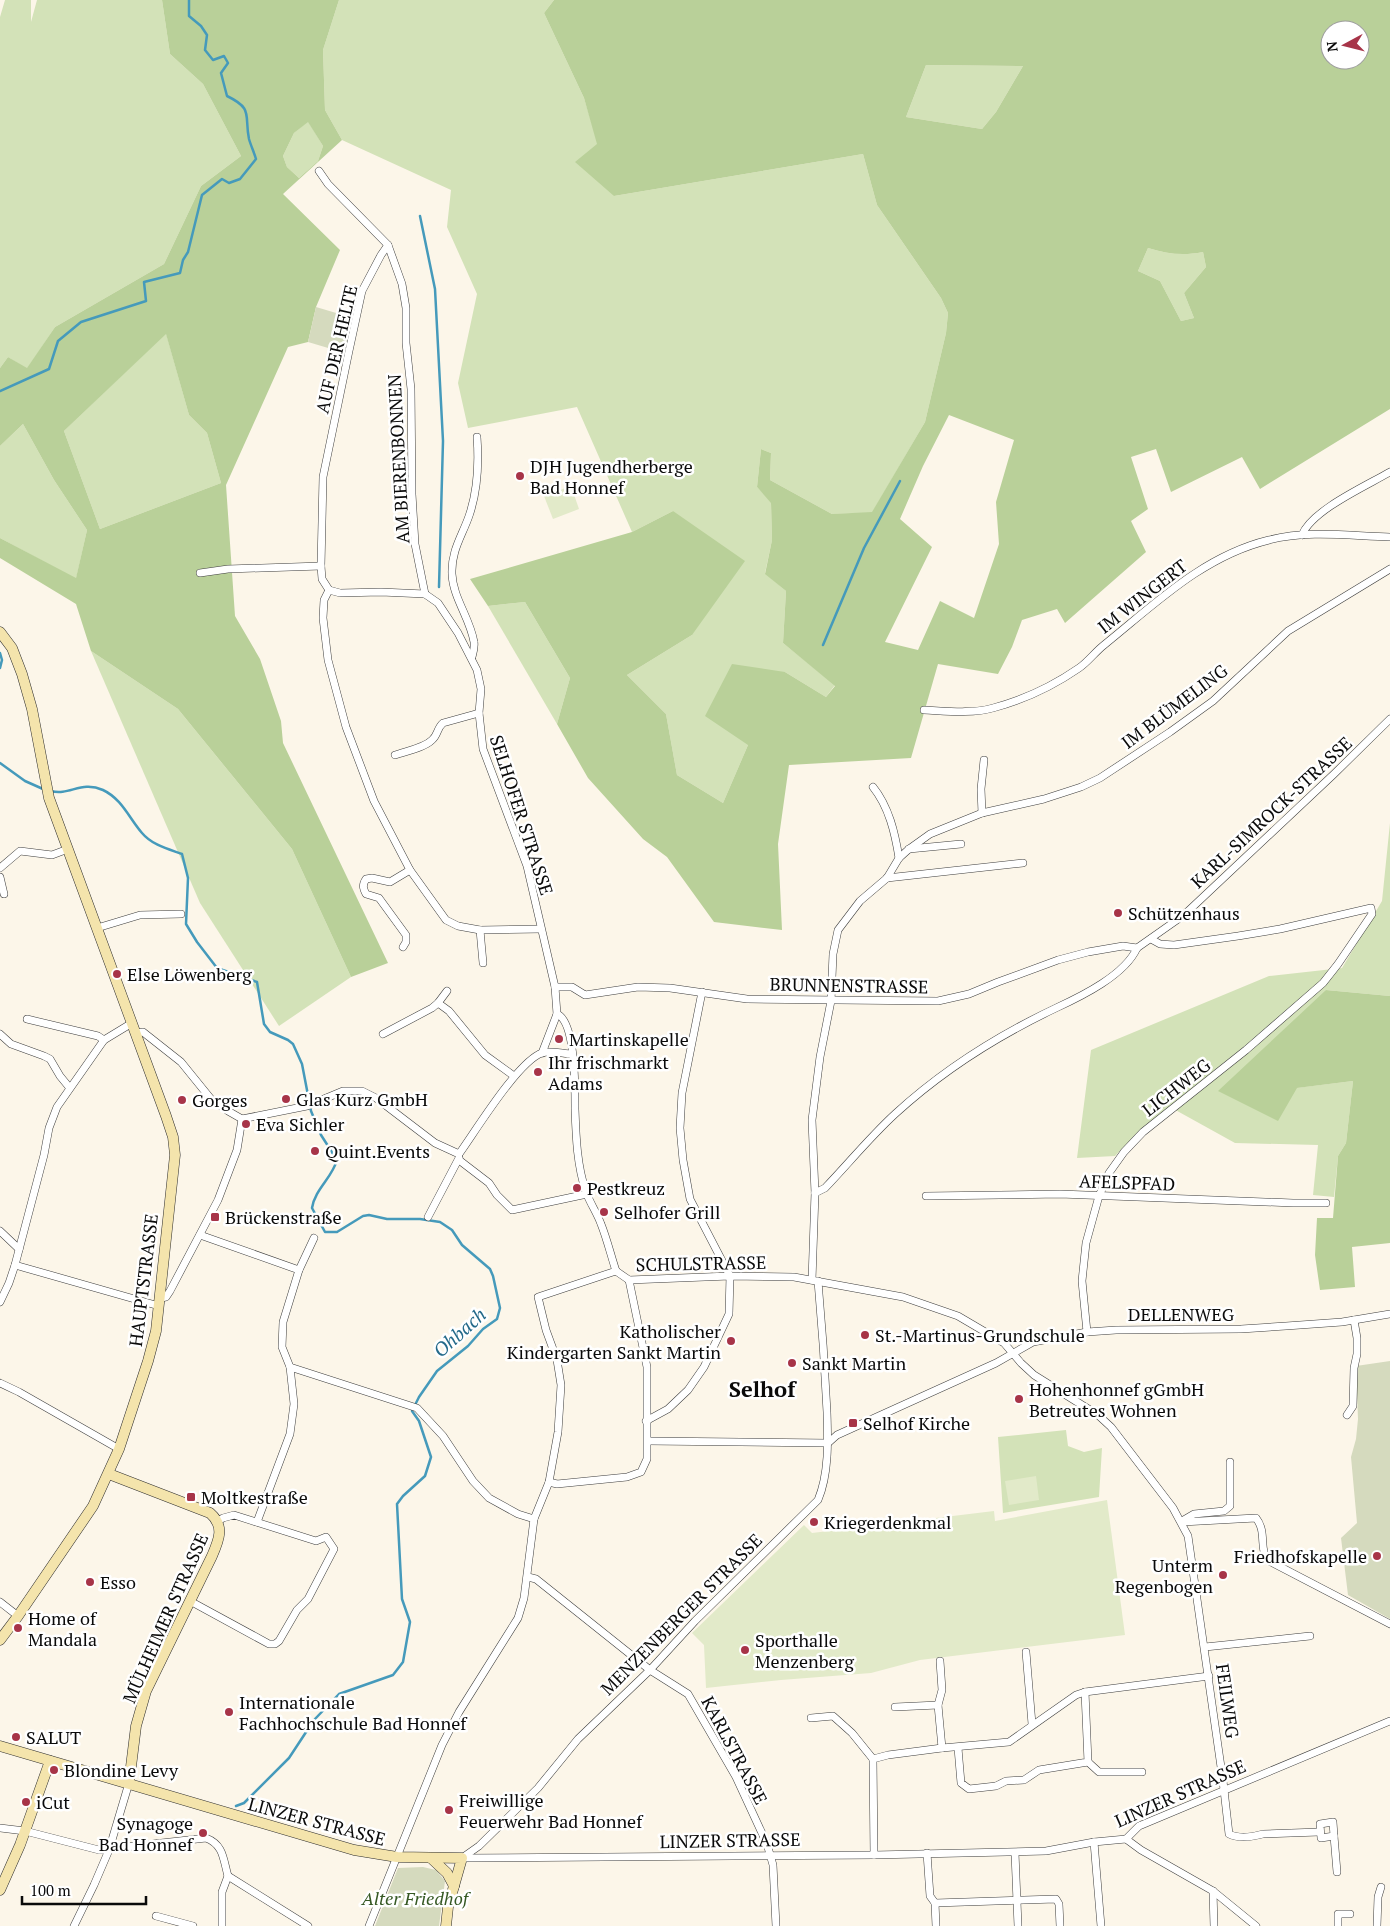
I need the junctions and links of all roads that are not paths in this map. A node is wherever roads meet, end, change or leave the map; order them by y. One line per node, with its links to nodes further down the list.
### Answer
1 (319, 171): 2 (street)
2 (388, 245): 7 (street, AUF DER HELTE); 11 (street, AM BIERENBONNEN)
3 (477, 437): 13 (street, SELHOFER STRASSE)
4 (1390, 472): 5 (street)
5 (1302, 535): 6 (street, IM WINGERT); 14 (street, IM WINGERT)
6 (1390, 537)
7 (320, 566): 9 (street); 10 (street, AUF DER HELTE)
8 (1390, 569): 20 (street, IM BLÜMELING)
9 (200, 573)
10 (329, 590): 11 (street); 27 (street)
11 (425, 594): 13 (street)
12 (0, 632): 22 (main road, HAUPTSTRASSE)
13 (472, 657): 15 (street, SELHOFER STRASSE)
14 (924, 710)
15 (479, 713): 17 (street); 33 (street, SELHOFER STRASSE)
16 (1390, 719): 35 (street, KARL-SIMROCK-STRASSE)
17 (395, 755)
18 (984, 760): 20 (street)
19 (873, 787): 24 (street)
20 (982, 813): 23 (street, IM BLÜMELING)
21 (961, 844): 23 (street)
22 (68, 849): 26 (street); 32 (main road, HAUPTSTRASSE)
23 (909, 849): 24 (street, IM BLÜMELING)
24 (899, 858): 29 (street, IM BLÜMELING)
25 (1023, 863): 29 (street)
26 (0, 868)
27 (410, 870): 34 (street); 36 (street)
28 (0, 877): 30 (street)
29 (887, 878): 42 (street, IM BLÜMELING)
30 (4, 894)
31 (181, 914): 32 (street)
32 (97, 928): 46 (main road, HAUPTSTRASSE)
33 (541, 929): 34 (street); 39 (street, SELHOFER STRASSE)
34 (480, 930): 38 (street)
35 (1151, 939): 37 (street, KARL-SIMROCK-STRASSE); 60 (street, LICHWEG)
36 (403, 947)
37 (1137, 948): 42 (street, BRUNNENSTRASSE); 58 (street, KARL-SIMROCK-STRASSE)
38 (483, 963)
39 (555, 987): 41 (street, BRUNNENSTRASSE); 44 (street, SELHOFER STRASSE)
40 (447, 992): 43 (street)
41 (702, 992): 42 (street, BRUNNENSTRASSE); 70 (street)
42 (831, 1001): 58 (street, MENZENBERGER STRASSE)
43 (438, 1004): 49 (street); 53 (street)
44 (556, 1014): 51 (street); 52 (street, SELHOFER STRASSE)
45 (27, 1019): 50 (street)
46 (132, 1022): 47 (main road, HAUPTSTRASSE); 50 (street)
47 (136, 1033): 55 (street); 74 (main road, HAUPTSTRASSE)
48 (0, 1034): 54 (street)
49 (383, 1034)
50 (104, 1040): 54 (street)
51 (542, 1053): 52 (street); 53 (street)
52 (572, 1054): 57 (street, SELHOFER STRASSE)
53 (514, 1076): 56 (street)
54 (69, 1087): 66 (street)
55 (242, 1118): 56 (street); 64 (street)
56 (459, 1157): 57 (street); 62 (street)
57 (586, 1194): 69 (street, SELHOFER STRASSE)
58 (815, 1195): 72 (street, MENZENBERGER STRASSE)
59 (926, 1196): 60 (street, AFELSPFAD)
60 (1099, 1196): 61 (street, AFELSPFAD); 77 (street, LICHWEG)
61 (1326, 1203)
62 (428, 1217)
63 (0, 1231): 66 (street)
64 (200, 1235): 68 (street); 74 (street)
65 (314, 1238): 68 (street)
66 (19, 1249): 67 (street)
67 (15, 1265): 73 (street); 74 (street)
68 (299, 1270): 79 (street)
69 (616, 1272): 71 (street, SCHULSTRASSE); 88 (street, SCHULSTRASSE)
70 (730, 1276): 71 (street, SCHULSTRASSE); 72 (street, SCHULSTRASSE); 82 (street)
71 (628, 1280): 82 (street)
72 (815, 1281): 78 (street, SCHULSTRASSE); 84 (street, MENZENBERGER STRASSE)
73 (0, 1302)
74 (160, 1302): 85 (main road, HAUPTSTRASSE)
75 (1390, 1314): 76 (street, DELLENWEG)
76 (1354, 1320): 77 (street, DELLENWEG); 81 (street)
77 (1087, 1332): 78 (street, DELLENWEG)
78 (1013, 1354): 84 (street, DELLENWEG); 92 (street, FEILWEG)
79 (290, 1367): 89 (street); 91 (street)
80 (0, 1383): 85 (street)
81 (1347, 1415)
82 (646, 1421): 83 (street)
83 (648, 1440): 84 (street); 88 (street)
84 (828, 1443): 103 (street, MENZENBERGER STRASSE)
85 (119, 1449): 87 (main road, HAUPTSTRASSE)
86 (1230, 1462): 92 (street)
87 (110, 1474): 90 (main road, MÜLHEIMER STRASSE); 96 (main road, HAUPTSTRASSE)
88 (549, 1482): 89 (street)
89 (534, 1519): 93 (street)
90 (218, 1521): 91 (street, MÜLHEIMER STRASSE); 94 (main road, MÜLHEIMER STRASSE)
91 (257, 1522): 94 (street, MÜLHEIMER STRASSE)
92 (1182, 1522): 97 (street); 100 (street, FEILWEG)
93 (528, 1577): 103 (street, KARLSTRASSE); 131 (street)
94 (190, 1601): 118 (main road, MÜLHEIMER STRASSE)
95 (0, 1602): 96 (street)
96 (18, 1616): 99 (main road, HAUPTSTRASSE)
97 (1390, 1624)
98 (1310, 1636): 100 (street, FEILWEG)
99 (0, 1640)
100 (1205, 1647): 104 (street, FEILWEG)
101 (1026, 1652): 110 (street)
102 (940, 1661): 106 (street)
103 (650, 1670): 130 (street, KARLSTRASSE); 133 (street, MENZENBERGER STRASSE)
104 (1209, 1676): 105 (street); 119 (street, FEILWEG)
105 (1086, 1692): 110 (street); 116 (street)
106 (938, 1705): 107 (street); 112 (street)
107 (895, 1707)
108 (811, 1718): 114 (street)
109 (1390, 1722): 119 (street, LINZER STRASSE)
110 (1032, 1724): 113 (street)
111 (0, 1746): 115 (main road, LINZER STRASSE)
112 (942, 1748): 113 (street); 114 (street)
113 (958, 1748): 116 (street)
114 (873, 1759): 129 (street)
115 (50, 1761): 118 (main road, LINZER STRASSE); 121 (main road)
116 (1088, 1762): 117 (street)
117 (1142, 1772)
118 (129, 1783): 126 (street, MÜLHEIMER STRASSE); 131 (main road, LINZER STRASSE)
119 (1224, 1790): 122 (street, FEILWEG); 124 (street, LINZER STRASSE)
120 (0, 1828): 121 (street)
121 (25, 1831): 126 (street); 138 (main road)
122 (1319, 1832): 123 (street); 123 (street)
123 (1334, 1836): 134 (street)
124 (1126, 1839): 125 (street, LINZER STRASSE); 139 (street)
125 (1094, 1842): 128 (street, LINZER STRASSE); 154 (street)
126 (109, 1850): 135 (street); 144 (street, MÜLHEIMER STRASSE)
127 (927, 1853): 128 (street, LINZER STRASSE); 129 (street, LINZER STRASSE); 141 (street)
128 (1015, 1853): 140 (street)
129 (874, 1855): 130 (street, LINZER STRASSE)
130 (770, 1856): 133 (street, LINZER STRASSE); 150 (street, KARLSTRASSE)
131 (397, 1857): 132 (main road, LINZER STRASSE); 148 (street)
132 (430, 1858): 133 (main road, LINZER STRASSE); 136 (main road)
133 (462, 1858): 136 (main road)
134 (1337, 1872)
135 (228, 1876): 146 (street); 147 (street)
136 (454, 1886): 149 (main road)
137 (1381, 1887): 158 (street)
138 (0, 1890)
139 (1213, 1891): 155 (street); 156 (street)
140 (1017, 1900): 141 (street); 152 (street); 153 (street)
141 (935, 1904): 151 (street)
142 (1350, 1914): 157 (street)
143 (156, 1916): 145 (street)
144 (74, 1926)
145 (193, 1926)
146 (222, 1926)
147 (308, 1926)
148 (368, 1926)
149 (446, 1926)
150 (776, 1926)
151 (936, 1926)
152 (1018, 1926)
153 (1060, 1926)
154 (1102, 1926)
155 (1214, 1926)
156 (1256, 1926)
157 (1338, 1926)
158 (1377, 1926)

